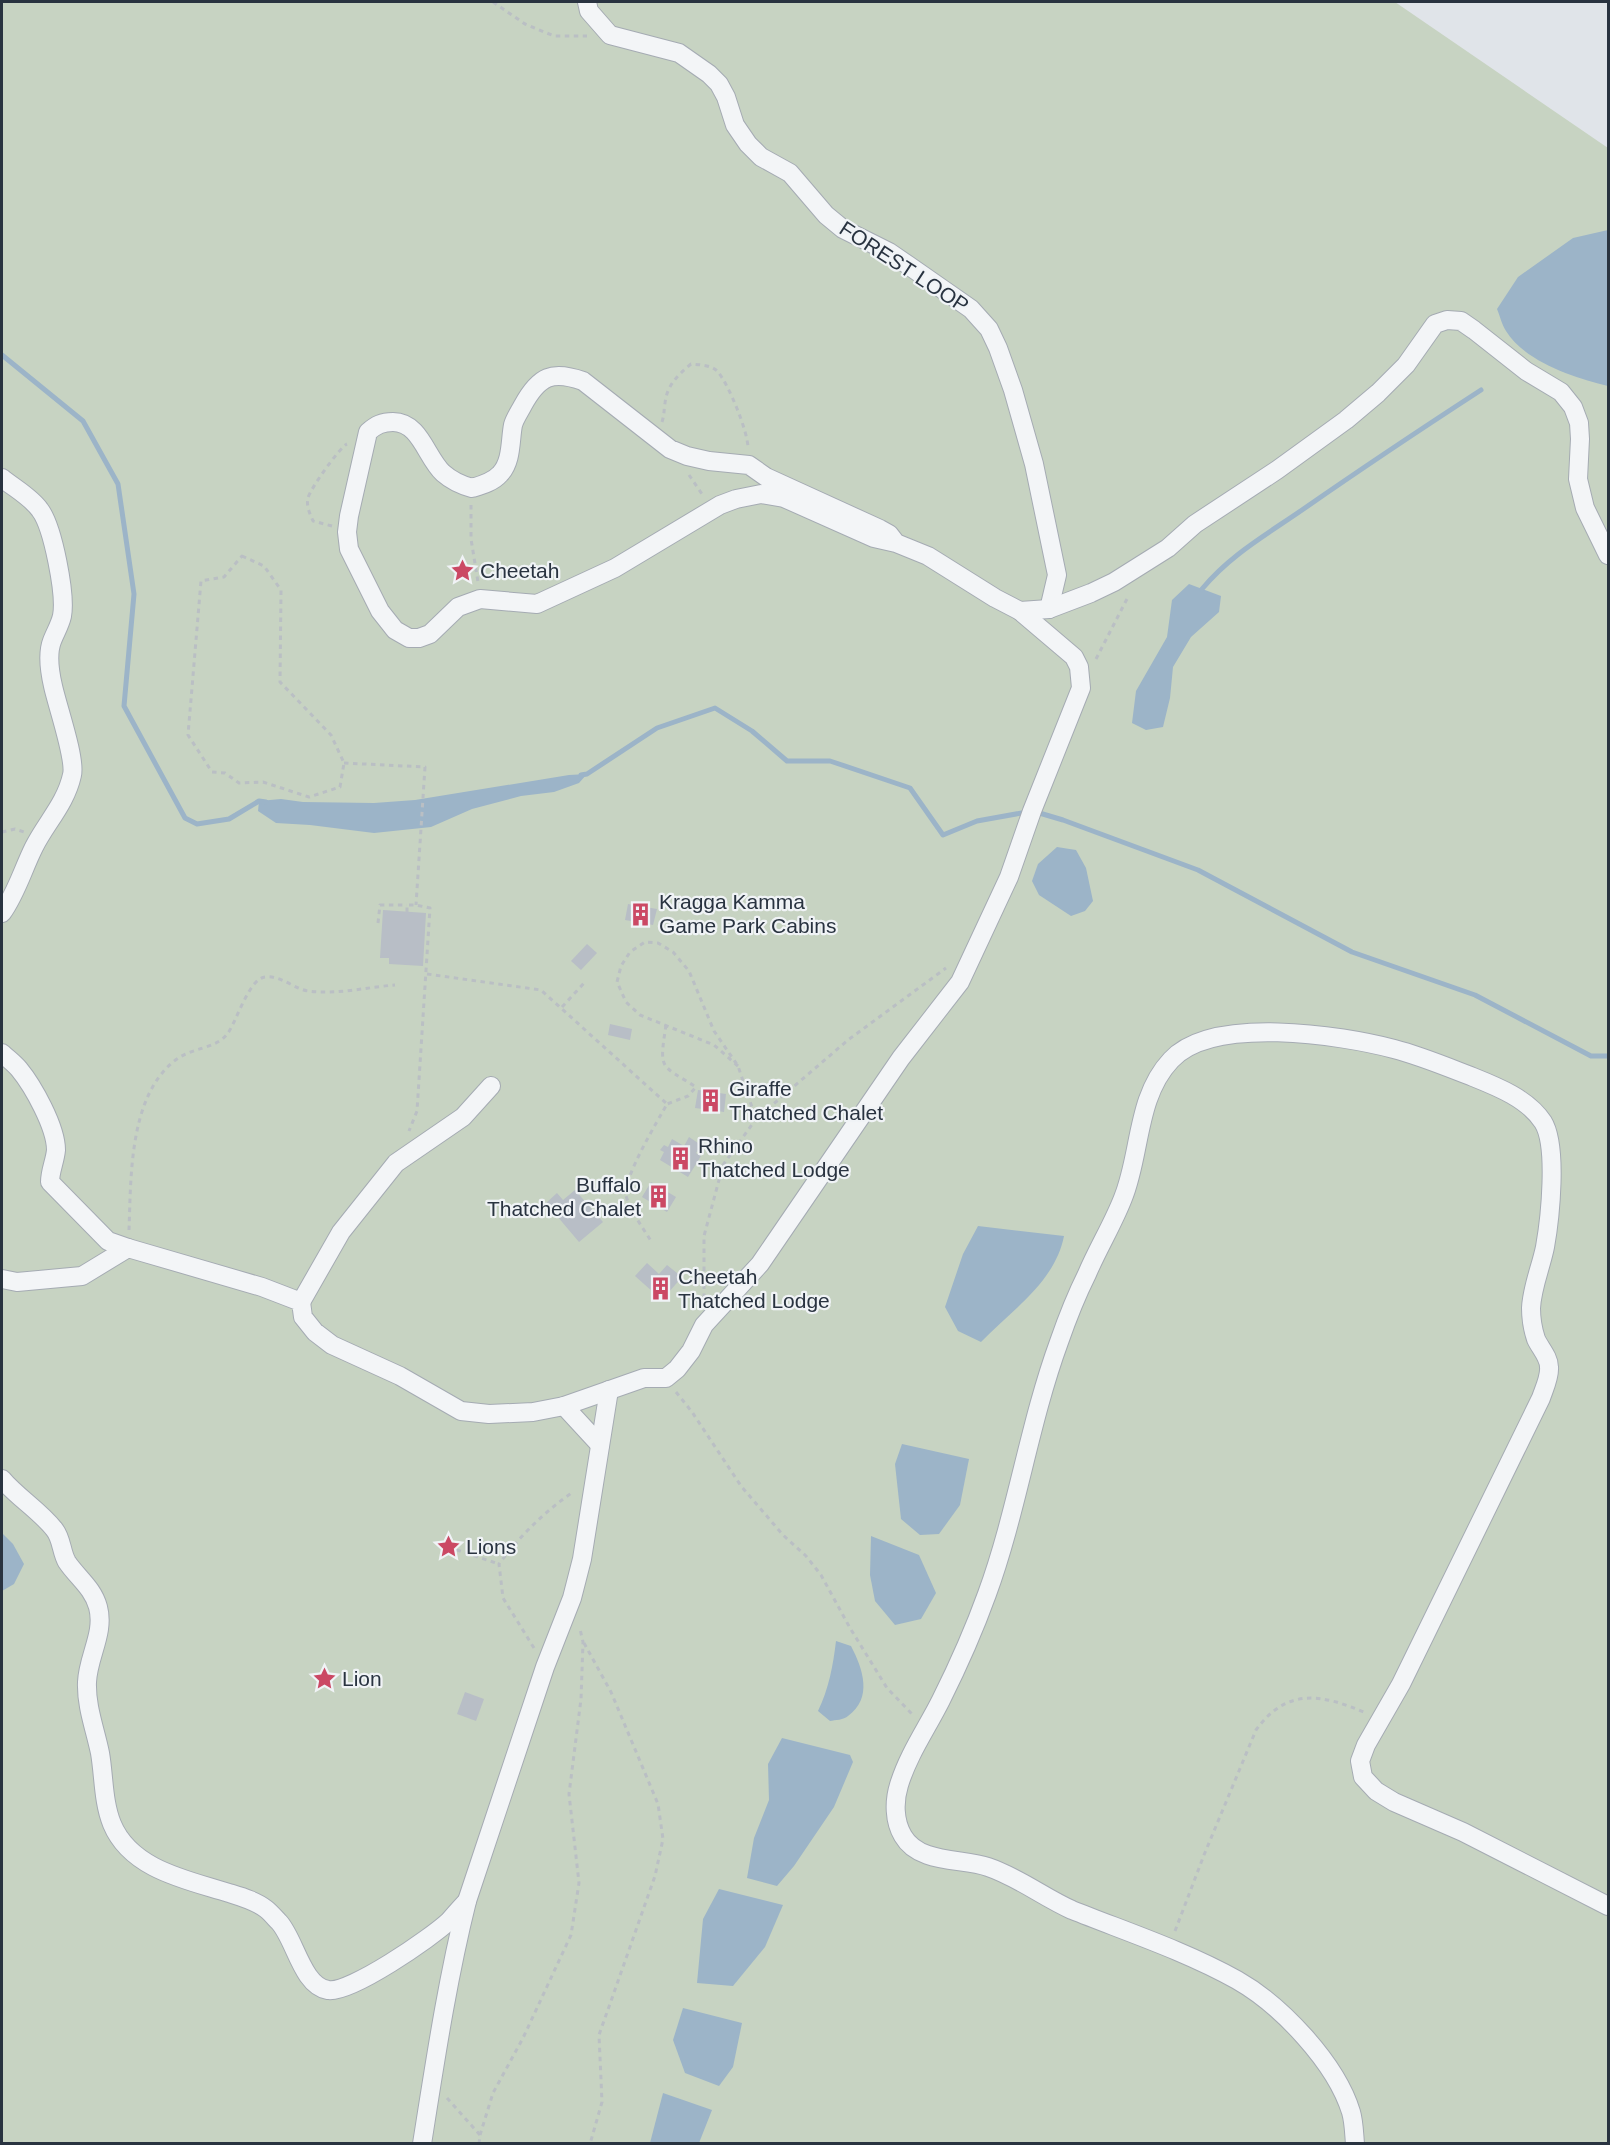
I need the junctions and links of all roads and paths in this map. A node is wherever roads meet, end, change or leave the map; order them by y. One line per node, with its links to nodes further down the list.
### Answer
1 (494, 2): 3 (path)
2 (587, 2): 3 (lane)
3 (610, 35): 13 (lane, FOREST LOOP)
4 (368, 432): 9 (lane); 11 (lane); 11 (path)
5 (663, 444): 6 (lane); 6 (path); 9 (lane); 10 (path)
6 (749, 465): 8 (lane)
7 (2, 478): 24 (lane)
8 (764, 485): 10 (lane); 18 (lane)
9 (472, 489): 16 (path)
10 (711, 510): 16 (lane)
11 (347, 532): 16 (lane)
12 (1608, 555): 14 (lane)
13 (1057, 575): 14 (lane); 17 (lane, FOREST LOOP)
14 (1091, 593): 17 (lane)
15 (1130, 593): 19 (path)
16 (480, 598)
17 (1049, 609): 18 (lane)
18 (1020, 611): 19 (lane)
19 (1081, 688): 44 (lane)
20 (344, 763): 20 (path); 22 (path)
21 (407, 905): 22 (path); 23 (path); 25 (path)
22 (416, 905): 27 (path)
23 (407, 912)
24 (2, 913)
25 (378, 923)
26 (953, 963): 36 (path)
27 (428, 974): 30 (path); 37 (path)
28 (585, 982): 30 (path)
29 (395, 985): 41 (path)
30 (562, 1007): 35 (path)
31 (666, 1025): 33 (path); 33 (path); 35 (path)
32 (2, 1053): 41 (lane)
33 (738, 1066): 36 (path)
34 (491, 1086): 43 (lane)
35 (667, 1104): 38 (path)
36 (756, 1119): 44 (path)
37 (408, 1132)
38 (641, 1150): 39 (path); 40 (path)
39 (647, 1154)
40 (651, 1242)
41 (128, 1248): 42 (lane); 43 (lane)
42 (2, 1280)
43 (301, 1302): 47 (lane)
44 (704, 1325): 45 (lane)
45 (666, 1378): 46 (lane); 57 (path)
46 (609, 1390): 47 (lane); 48 (lane)
47 (564, 1406): 48 (lane)
48 (600, 1445): 49 (lane)
49 (595, 1477): 52 (path); 53 (lane)
50 (2, 1479): 58 (lane)
51 (448, 1547): 52 (path)
52 (499, 1564): 55 (path)
53 (572, 1598): 54 (path); 55 (lane)
54 (583, 1642): 62 (path); 65 (path)
55 (545, 1667): 58 (lane)
56 (1381, 1719): 57 (lane); 59 (lane); 60 (path)
57 (925, 1729): 60 (lane)
58 (467, 1900): 61 (lane)
59 (1608, 1906)
60 (1168, 1948): 66 (lane)
61 (432, 2081): 62 (path); 63 (lane)
62 (480, 2135): 64 (path)
63 (422, 2144)
64 (479, 2144)
65 (590, 2144)
66 (1355, 2144)

